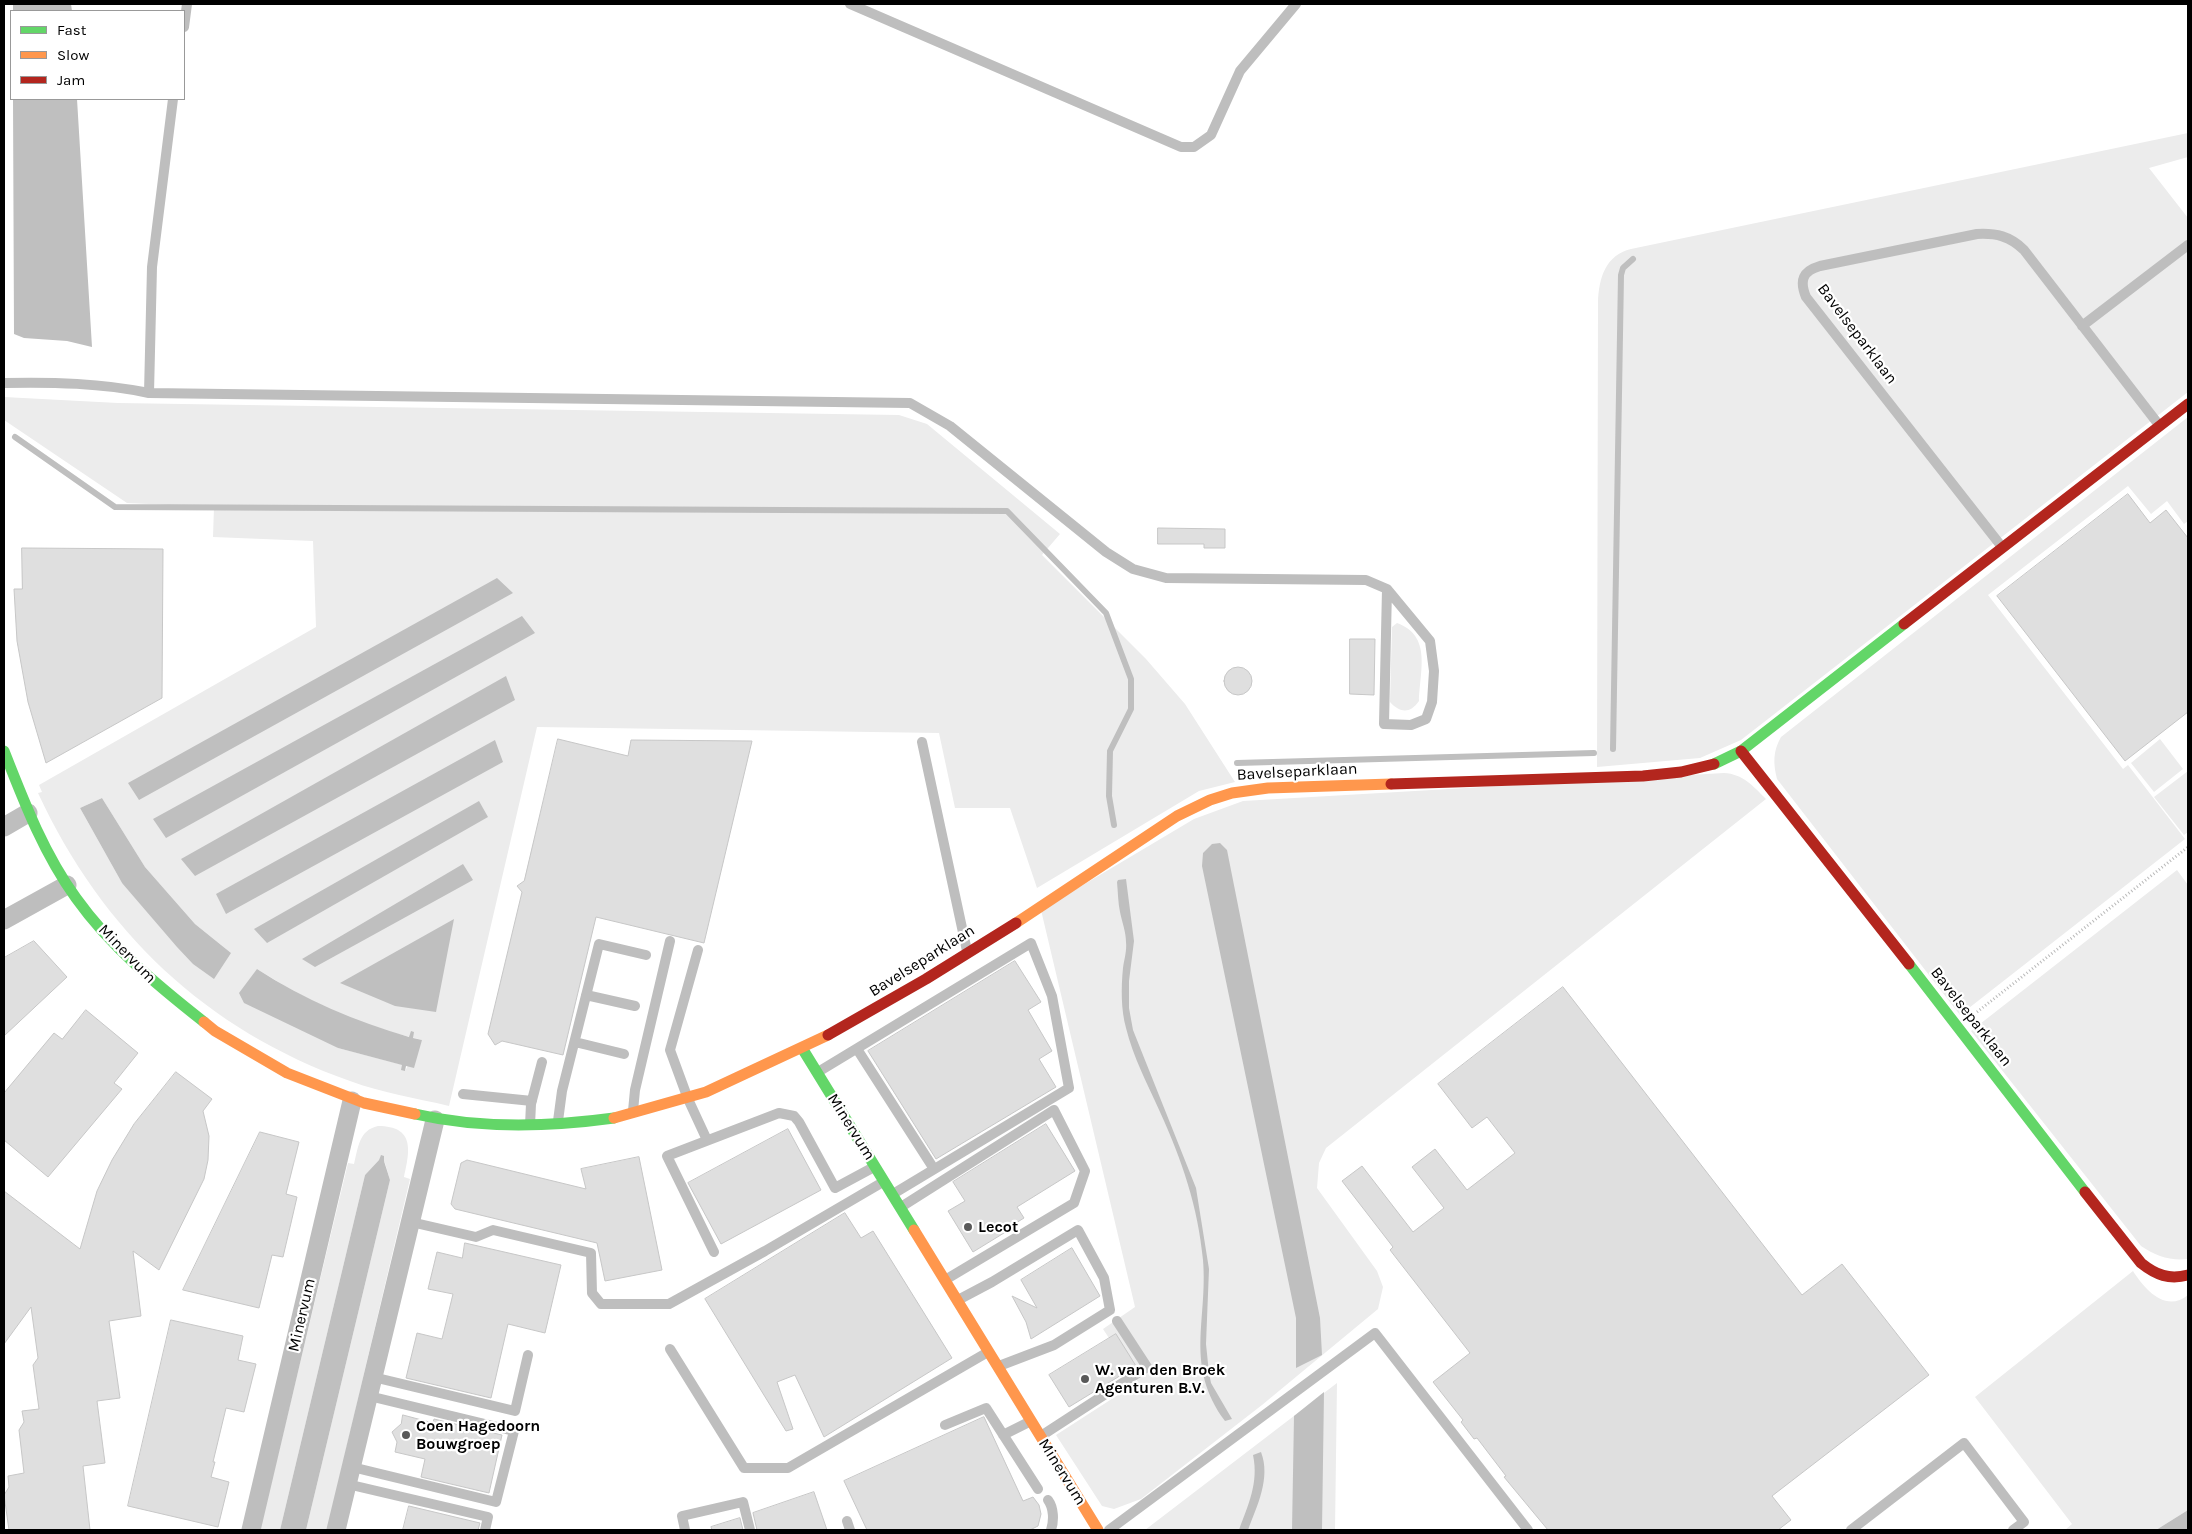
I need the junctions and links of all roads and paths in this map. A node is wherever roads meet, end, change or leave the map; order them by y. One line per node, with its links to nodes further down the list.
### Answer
1 (187, 4): 4 (lane)
2 (850, 4): 3 (lane)
3 (1296, 4)
4 (185, 19)
5 (173, 100): 9 (lane)
6 (2188, 245): 7 (lane)
7 (2082, 326): 11 (lane, Bavelseparklaan); 12 (lane, Bavelseparklaan)
8 (4, 383): 9 (lane)
9 (150, 393): 13 (lane)
10 (2188, 404): 11 (street, Bavelseparklaan)
11 (2159, 426): 12 (street, Bavelseparklaan)
12 (2003, 548): 16 (street, Bavelseparklaan)
13 (1387, 589): 13 (lane)
14 (922, 742): 24 (lane)
15 (4, 751): 17 (street, Minervum)
16 (1741, 751): 24 (street, Bavelseparklaan); 28 (street, Bavelseparklaan)
17 (28, 813): 18 (street); 20 (street, Minervum)
18 (4, 827)
19 (2188, 847): 28 (path)
20 (67, 884): 21 (street); 38 (street, Minervum)
21 (4, 920)
22 (670, 941): 39 (lane)
23 (698, 950): 36 (lane)
24 (968, 952): 30 (street, Bavelseparklaan)
25 (646, 954): 26 (lane)
26 (586, 995): 27 (lane); 29 (lane)
27 (635, 1006)
28 (1958, 1026): 51 (street, Bavelseparklaan)
29 (575, 1042): 32 (lane); 41 (lane)
30 (802, 1048): 34 (street, Minervum); 36 (street, Minervum)
31 (858, 1049): 34 (lane); 45 (lane); 45 (lane)
32 (624, 1054)
33 (542, 1062): 37 (lane)
34 (818, 1073): 44 (street, Minervum)
35 (463, 1094): 37 (lane)
36 (688, 1099): 39 (street, Minervum); 43 (lane)
37 (532, 1100): 42 (lane)
38 (352, 1101): 40 (street, Minervum); 68 (street, Minervum)
39 (633, 1114): 41 (street, Minervum)
40 (435, 1120): 42 (street, Minervum); 49 (street)
41 (558, 1124): 42 (street, Minervum)
42 (530, 1126)
43 (707, 1140): 44 (lane); 50 (lane)
44 (875, 1166): 46 (street, Minervum)
45 (934, 1169): 47 (lane)
46 (884, 1181): 47 (street, Minervum); 49 (lane)
47 (892, 1194): 48 (street, Minervum)
48 (900, 1207): 52 (street, Minervum); 52 (lane)
49 (410, 1222): 59 (street)
50 (714, 1252)
51 (2188, 1275)
52 (945, 1280): 53 (street, Minervum)
53 (957, 1300): 56 (street, Minervum); 58 (lane)
54 (1117, 1321): 64 (lane)
55 (670, 1348): 56 (lane)
56 (989, 1352): 58 (street, Minervum)
57 (528, 1356): 59 (lane)
58 (998, 1366): 61 (street, Minervum)
59 (373, 1376): 60 (street)
60 (369, 1396): 65 (street); 65 (lane)
61 (1031, 1422): 63 (lane); 64 (street, Minervum)
62 (944, 1425): 63 (lane)
63 (1003, 1435): 66 (lane)
64 (1040, 1436): 74 (street, Minervum)
65 (349, 1476): 69 (street); 70 (lane)
66 (1038, 1489)
67 (1048, 1500): 73 (lane)
68 (251, 1530)
69 (336, 1530)
70 (485, 1530)
71 (685, 1530): 72 (lane)
72 (750, 1530)
73 (1051, 1530)
74 (1098, 1530)
75 (1108, 1530): 76 (lane)
76 (1528, 1530)
77 (1851, 1530): 78 (lane)
78 (2013, 1530)

